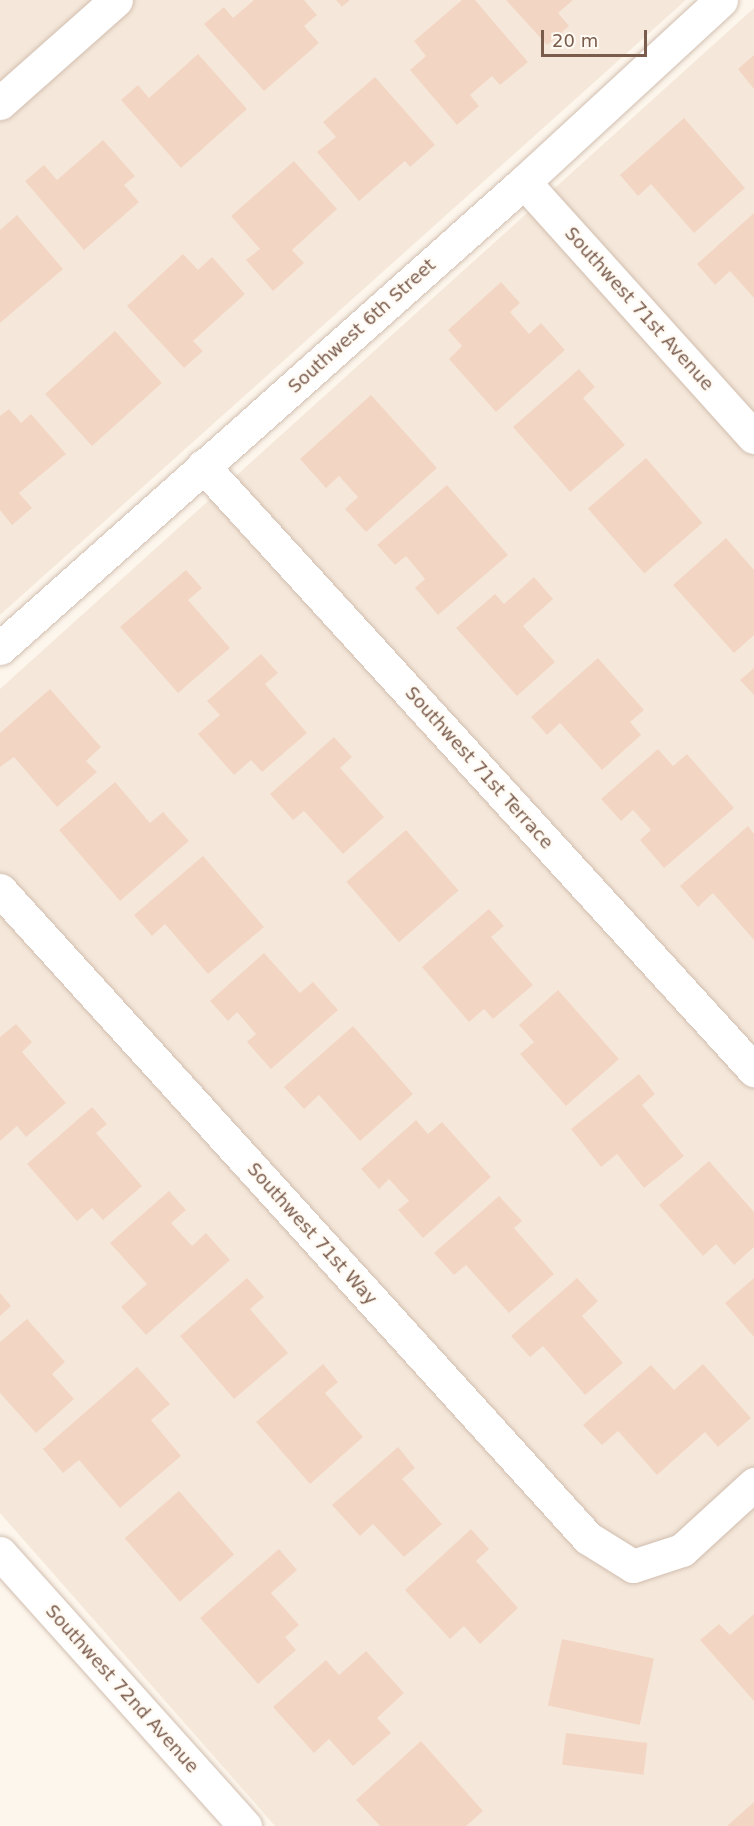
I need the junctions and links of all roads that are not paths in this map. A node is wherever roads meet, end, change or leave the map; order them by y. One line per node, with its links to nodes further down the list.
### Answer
1 (116, 0): 3 (street)
2 (721, 0): 4 (street, Southwest 6th Street)
3 (0, 103)
4 (524, 182): 5 (street, Southwest 71st Avenue); 6 (street, Southwest 6th Street)
5 (754, 437)
6 (203, 466): 7 (street, Southwest 6th Street); 9 (street, Southwest 71st Terrace)
7 (0, 648)
8 (0, 890): 10 (street, Southwest 71st Way)
9 (754, 1070)
10 (754, 1484)
11 (0, 1553): 12 (street, Southwest 72nd Avenue)
12 (245, 1826)

